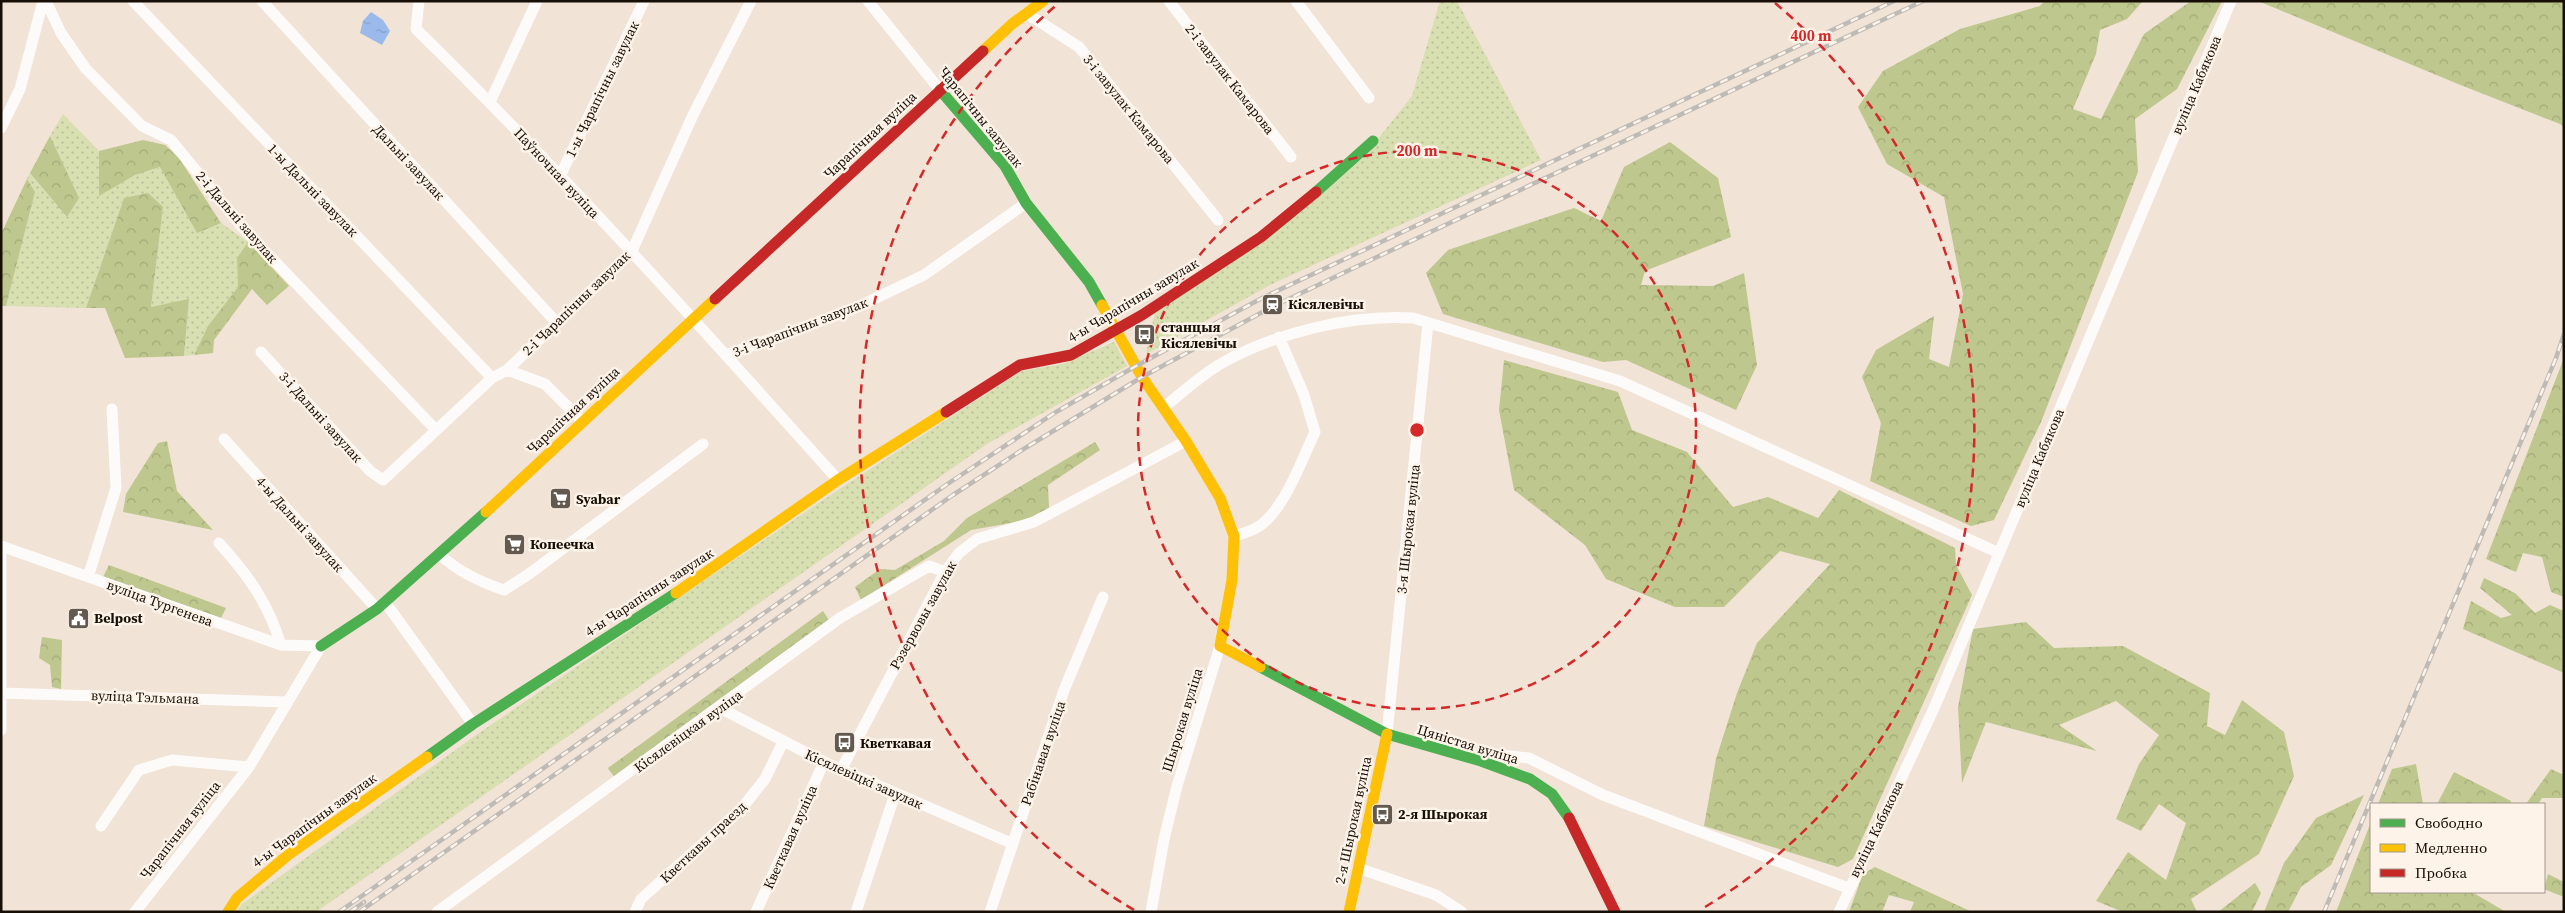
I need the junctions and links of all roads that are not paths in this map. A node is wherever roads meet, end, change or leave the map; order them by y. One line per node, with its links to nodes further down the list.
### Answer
1 (45, 1): 17 (street); 36 (street, 2-і Дальні завулак)
2 (134, 1): 32 (street, 1-ы Дальні завулак)
3 (262, 1): 25 (street, Дальні завулак)
4 (419, 1): 16 (street, Паўночная вуліца)
5 (537, 1): 16 (street)
6 (644, 1): 20 (street, 1-ы Чарапічны завулак)
7 (751, 1): 23 (street, 2-і Чарапічны завулак)
8 (868, 1): 14 (street, Чарапічны завулак)
9 (1043, 1): 13 (street, Чарапічная вуліца)
10 (1169, 1): 19 (street, 2-і завулак Камарова)
11 (1296, 1): 15 (street)
12 (2231, 1): 46 (street, вуліца Кабякова)
13 (1026, 13): 14 (street, Чарапічная вуліца); 22 (street, 3-і завулак Камарова)
14 (940, 90): 21 (street, Чарапічны завулак); 24 (street, Чарапічная вуліца)
15 (1369, 98)
16 (490, 102): 20 (street, Паўночная вуліца)
17 (1, 128)
18 (1373, 141): 27 (street, 4-ы Чарапічны завулак)
19 (1291, 157)
20 (560, 176): 23 (street, Паўночная вуліца)
21 (1026, 203): 27 (street, Чарапічны завулак); 30 (street, 3-і Чарапічны завулак)
22 (1218, 220)
23 (631, 253): 24 (street, Паўночная вуліца); 25 (street, 2-і Чарапічны завулак)
24 (694, 320): 30 (street); 35 (street, Чарапічная вуліца)
25 (556, 322): 31 (street, 2-і Чарапічны завулак)
26 (1428, 323): 28 (street); 46 (street); 60 (street, 3-я Шырокая вуліца)
27 (1117, 329): 33 (street, Шырокая вуліца); 41 (street, 4-ы Чарапічны завулак)
28 (1278, 337): 33 (street); 42 (street)
29 (261, 352): 40 (street, 3-і Дальні завулак)
30 (726, 355): 41 (street)
31 (507, 370): 32 (street, 2-і Чарапічны завулак); 35 (street)
32 (492, 378): 36 (street, 2-і Чарапічны завулак)
33 (1164, 407): 38 (street, Шырокая вуліца)
34 (112, 409): 49 (street)
35 (582, 421): 47 (street, Чарапічная вуліца)
36 (436, 430): 40 (street, 2-і Чарапічны завулак)
37 (224, 440): 51 (street, 4-ы Дальні завулак)
38 (1186, 441): 42 (street, Шырокая вуліца); 48 (street, Рэзервовы завулак)
39 (703, 444): 47 (street)
40 (383, 480)
41 (838, 480): 58 (street, 4-ы Чарапічны завулак)
42 (1234, 536): 54 (street, Шырокая вуліца)
43 (219, 543): 52 (street)
44 (1, 546): 49 (street, вуліца Тургенева)
45 (1, 552): 55 (street)
46 (1999, 553): 70 (street, вуліца Кабякова)
47 (440, 556): 51 (street, Чарапічная вуліца)
48 (945, 572): 57 (street, Кісялевіцкая вуліца); 65 (street, Рэзервовы завулак)
49 (88, 577): 52 (street, вуліца Тургенева)
50 (1103, 597): 68 (street, Рабінавая вуліца)
51 (381, 606): 53 (street, Чарапічная вуліца); 58 (street)
52 (281, 645): 53 (street, вуліца Тургенева)
53 (321, 646): 56 (street, Чарапічная вуліца)
54 (1220, 646): 60 (street, Цяністая вуліца); 78 (street, Шырокая вуліца)
55 (2, 694): 56 (street, вуліца Тэльмана); 59 (street)
56 (288, 702): 64 (street, Чарапічная вуліца)
57 (720, 708): 61 (street, Кісялевіцкі завулак); 73 (street, Кісялевіцкая вуліца)
58 (473, 724): 72 (street, 4-ы Чарапічны завулак)
59 (1, 730)
60 (1387, 734): 62 (street, Цяністая вуліца); 69 (street, 2-я Шырокая вуліца)
61 (783, 742): 63 (street, Кісялевіцкі завулак); 74 (street, Кветкавы праезд)
62 (1481, 761): 70 (street); 81 (street, Цяністая вуліца)
63 (824, 762): 65 (street, Кісялевіцкі завулак); 75 (street, Кветкавая вуліца)
64 (249, 767): 67 (street, Чарапічная вуліца); 71 (street, Чарапічная вуліца)
65 (841, 770): 66 (street, Кісялевіцкі завулак)
66 (895, 794): 68 (street, Кісялевіцкі завулак); 76 (street)
67 (101, 826)
68 (1011, 843): 77 (street, Рабінавая вуліца)
69 (1358, 868): 79 (street, 2-я Шырокая вуліца); 80 (street)
70 (1848, 888): 82 (street, вуліца Кабякова)
71 (135, 912)
72 (228, 912)
73 (437, 912)
74 (635, 912)
75 (756, 912)
76 (856, 912)
77 (990, 912)
78 (1151, 912)
79 (1349, 912)
80 (1462, 912)
81 (1615, 912)
82 (1839, 912)

